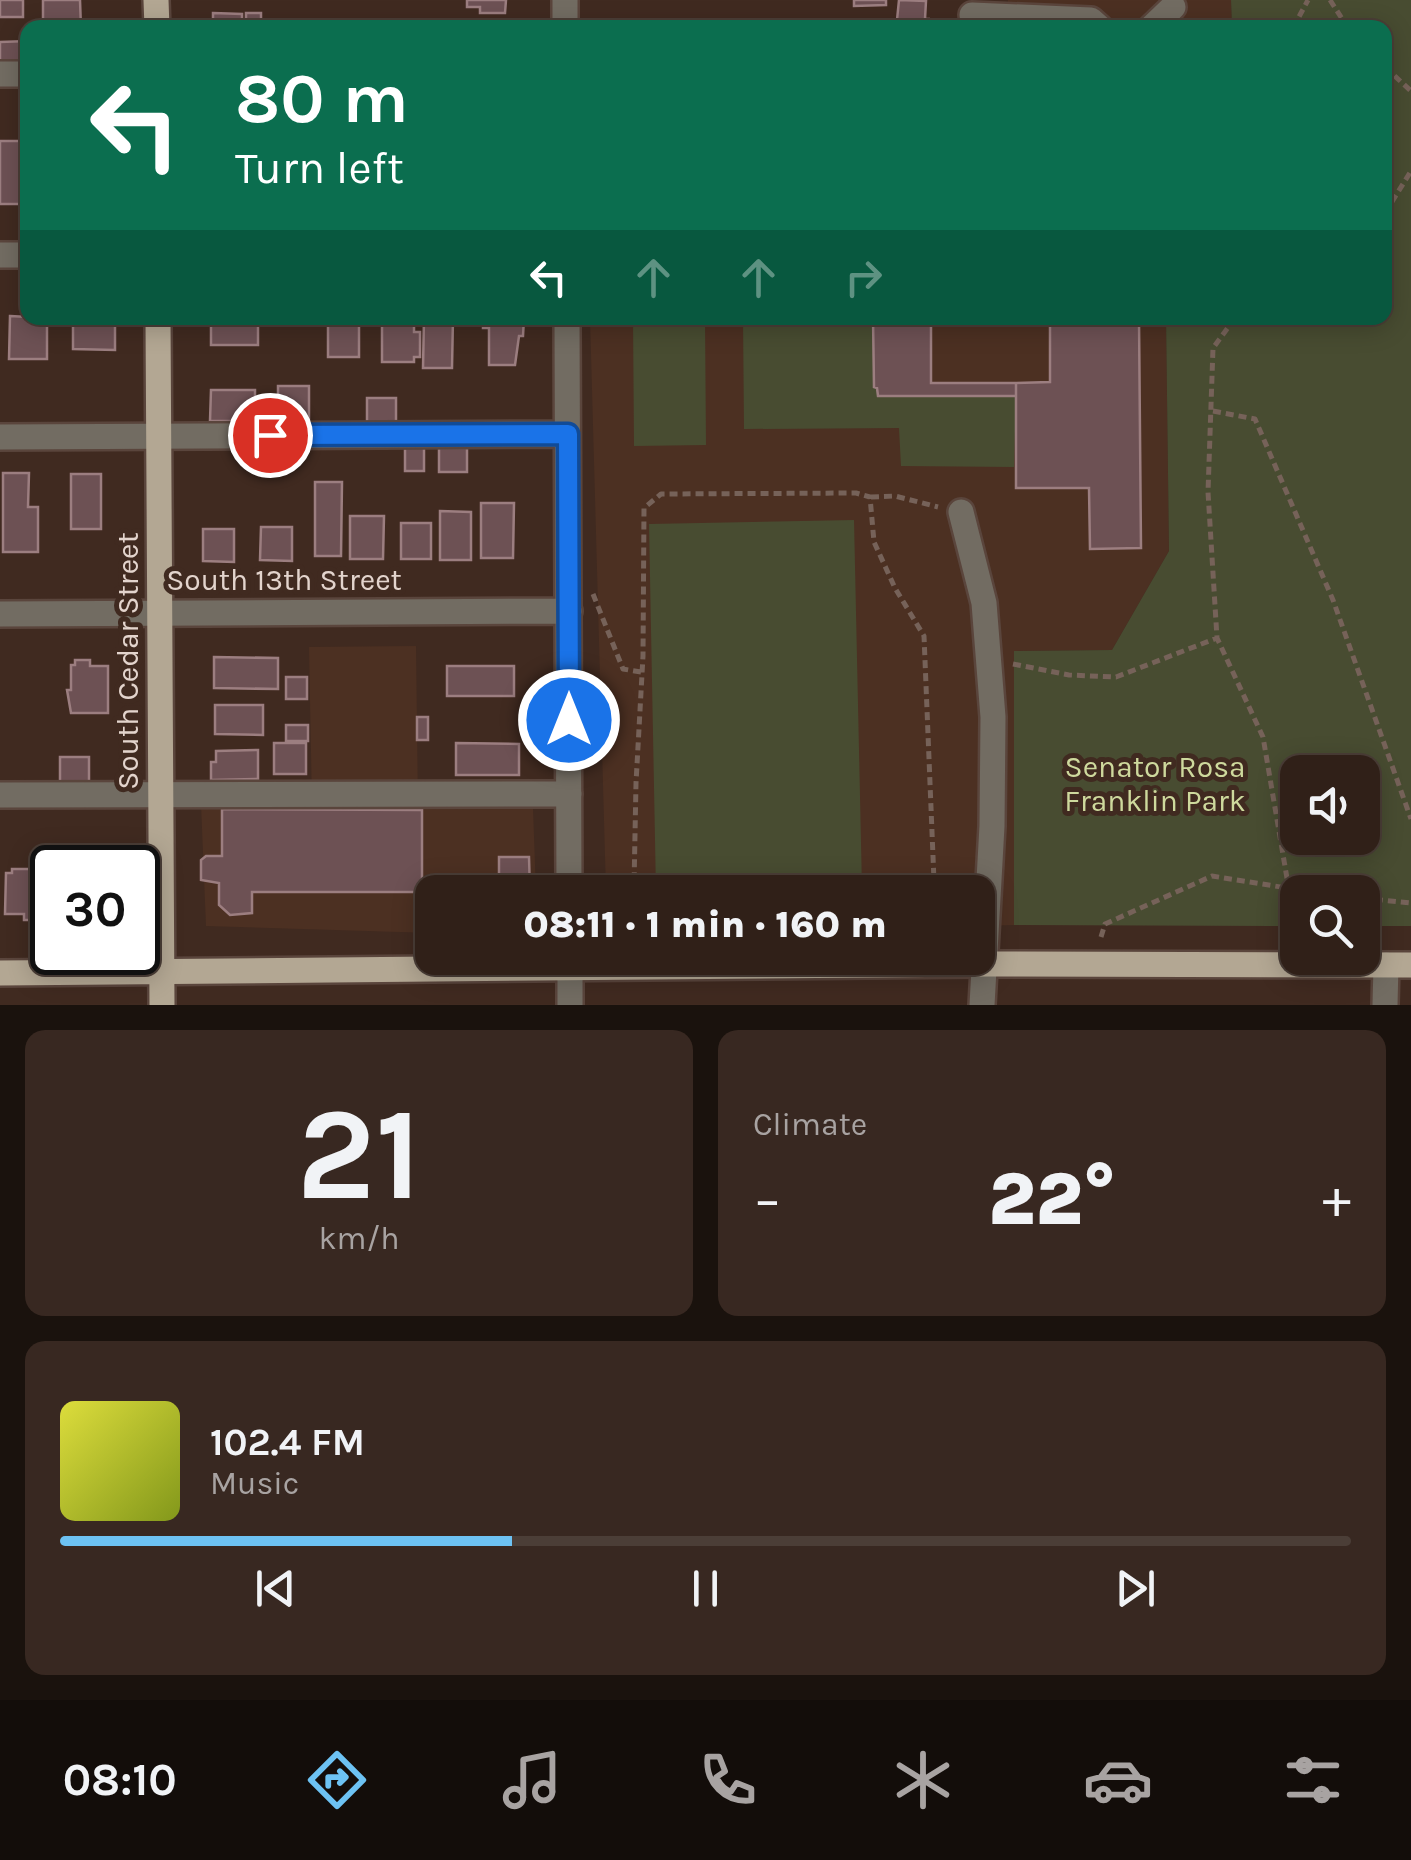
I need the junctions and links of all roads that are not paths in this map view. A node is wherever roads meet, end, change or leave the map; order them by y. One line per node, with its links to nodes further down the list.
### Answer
1 (1172, 7): 4 (street)
2 (972, 14): 3 (street)
3 (1092, 20)
4 (1159, 20)
5 (158, 325): 8 (main road, South Cedar Street)
6 (567, 325): 7 (street)
7 (568, 434): 8 (street); 11 (street)
8 (159, 436): 9 (street); 12 (main road, South Cedar Street)
9 (0, 437)
10 (961, 512): 18 (street)
11 (568, 611): 12 (street, South 13th Street); 15 (street)
12 (160, 613): 13 (street, South 13th Street); 14 (main road, South Cedar Street)
13 (0, 614)
14 (161, 794): 15 (street); 16 (street); 22 (main road, South Cedar Street)
15 (569, 794): 17 (street)
16 (0, 795)
17 (570, 875)
18 (988, 875)
19 (995, 964): 20 (main road)
20 (1398, 965): 29 (street)
21 (415, 967): 22 (main road)
22 (162, 972): 23 (main road); 26 (main road, South Cedar Street)
23 (0, 973)
24 (570, 975): 27 (street)
25 (982, 975): 28 (street)
26 (162, 1005)
27 (570, 1005)
28 (982, 1005)
29 (1386, 1005)

